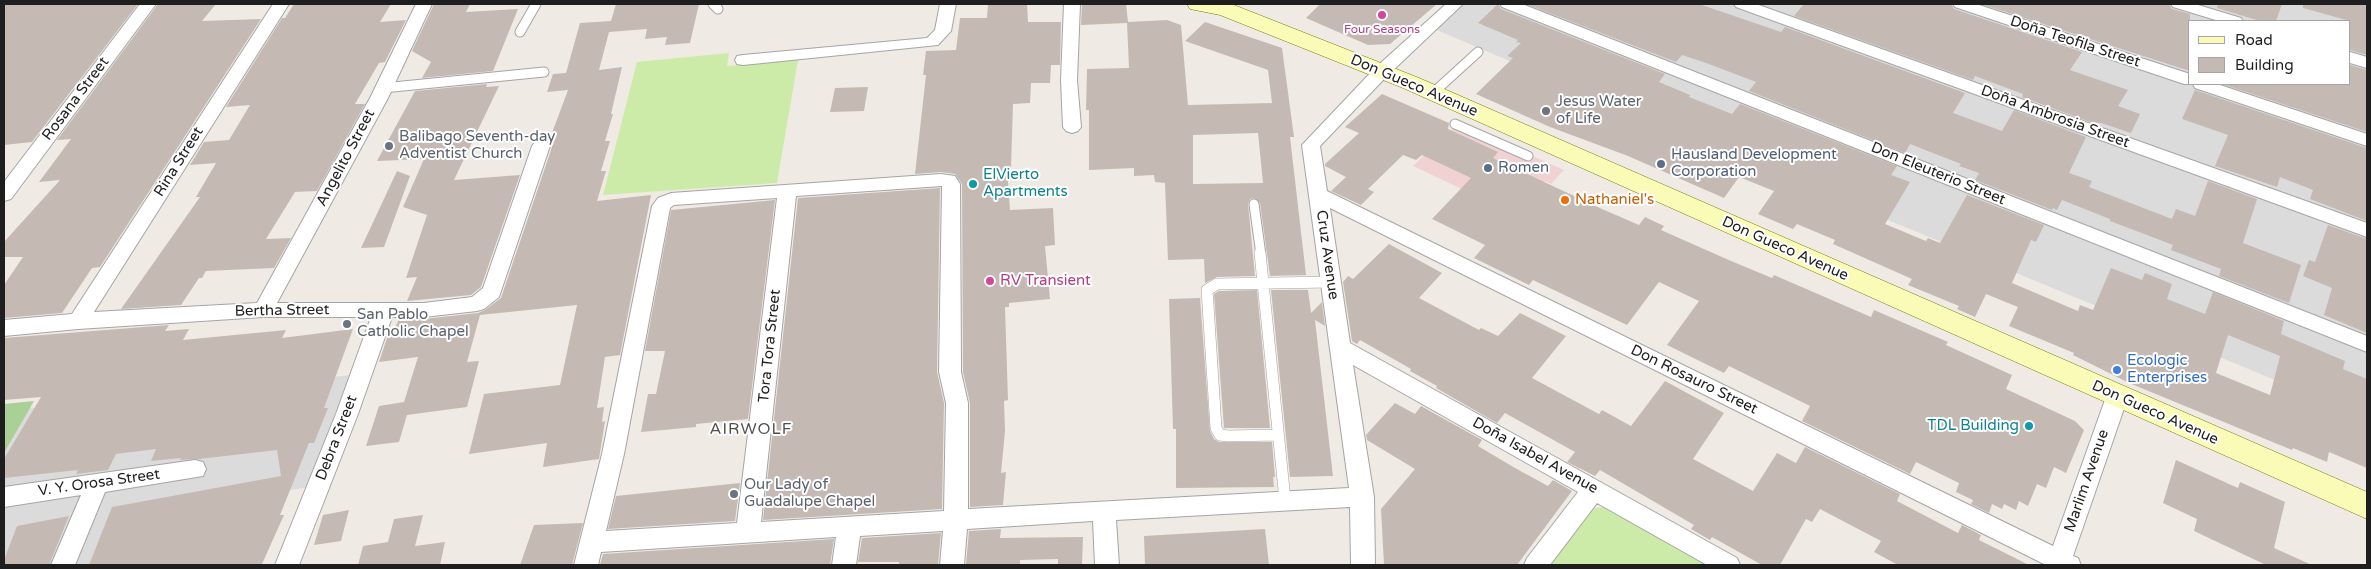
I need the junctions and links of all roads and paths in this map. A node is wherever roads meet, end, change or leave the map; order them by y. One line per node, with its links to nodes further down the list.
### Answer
1 (148, 4): 31 (street, Rosana Street)
2 (281, 4): 39 (street, Rina Street)
3 (424, 4): 23 (street, Angelito Street)
4 (536, 4): 14 (lane)
5 (948, 4): 17 (street)
6 (1072, 4): 26 (street)
7 (1198, 4): 20 (main road, Don Gueco Avenue)
8 (1454, 4): 20 (street, Cruz Avenue)
9 (1508, 4): 41 (street, Don Eleuterio Street)
10 (1742, 4): 34 (street, Doña Ambrosia Street)
11 (1961, 4): 21 (street, Doña Teofila Street)
12 (2179, 4): 13 (street)
13 (2232, 20)
14 (520, 32)
15 (1478, 52): 24 (lane)
16 (2351, 57): 18 (street)
17 (743, 60)
18 (2367, 62)
19 (544, 72): 23 (lane)
20 (1381, 72): 24 (main road, Don Gueco Avenue); 32 (street, Cruz Avenue)
21 (2188, 79)
22 (2204, 85): 27 (street)
23 (383, 88): 37 (street, Angelito Street)
24 (1434, 93): 43 (main road, Don Gueco Avenue)
25 (1454, 124): 29 (lane)
26 (1072, 127)
27 (2367, 140)
28 (541, 146): 38 (street, Bertha Street)
29 (1528, 156)
30 (787, 191): 53 (street); 55 (street, Tora Tora Street); 56 (street)
31 (4, 195)
32 (1319, 195): 36 (street, Cruz Avenue); 57 (street, Don Rosauro Street)
33 (1254, 204): 35 (lane)
34 (2367, 230)
35 (1264, 282): 36 (lane); 44 (lane); 44 (lane)
36 (1330, 282): 42 (street, Cruz Avenue)
37 (263, 310): 38 (street, Bertha Street); 39 (street, Bertha Street)
38 (384, 310): 59 (street, Debra Street)
39 (78, 321): 40 (street, Bertha Street)
40 (4, 328)
41 (2367, 344)
42 (1341, 348): 47 (street, Doña Isabel Avenue); 49 (street, Cruz Avenue)
43 (2117, 397): 51 (main road, Don Gueco Avenue); 57 (street, Marlim Avenue)
44 (1277, 435): 50 (lane)
45 (194, 469): 46 (street, V. Y. Orosa Street)
46 (97, 484): 48 (street, V. Y. Orosa Street); 58 (street)
47 (1594, 489): 65 (street); 66 (street, Doña Isabel Avenue)
48 (4, 497)
49 (1362, 497): 50 (street); 64 (street, Cruz Avenue)
50 (1285, 500): 52 (street)
51 (2367, 506)
52 (1104, 512): 53 (street); 63 (street)
53 (956, 519): 54 (street); 62 (street)
54 (850, 526): 55 (street); 61 (street)
55 (748, 532): 56 (street)
56 (592, 542): 60 (street)
57 (2062, 564)
58 (63, 565)
59 (287, 565)
60 (586, 565)
61 (844, 565)
62 (952, 565)
63 (1107, 565)
64 (1363, 565)
65 (1536, 565)
66 (1728, 565)

